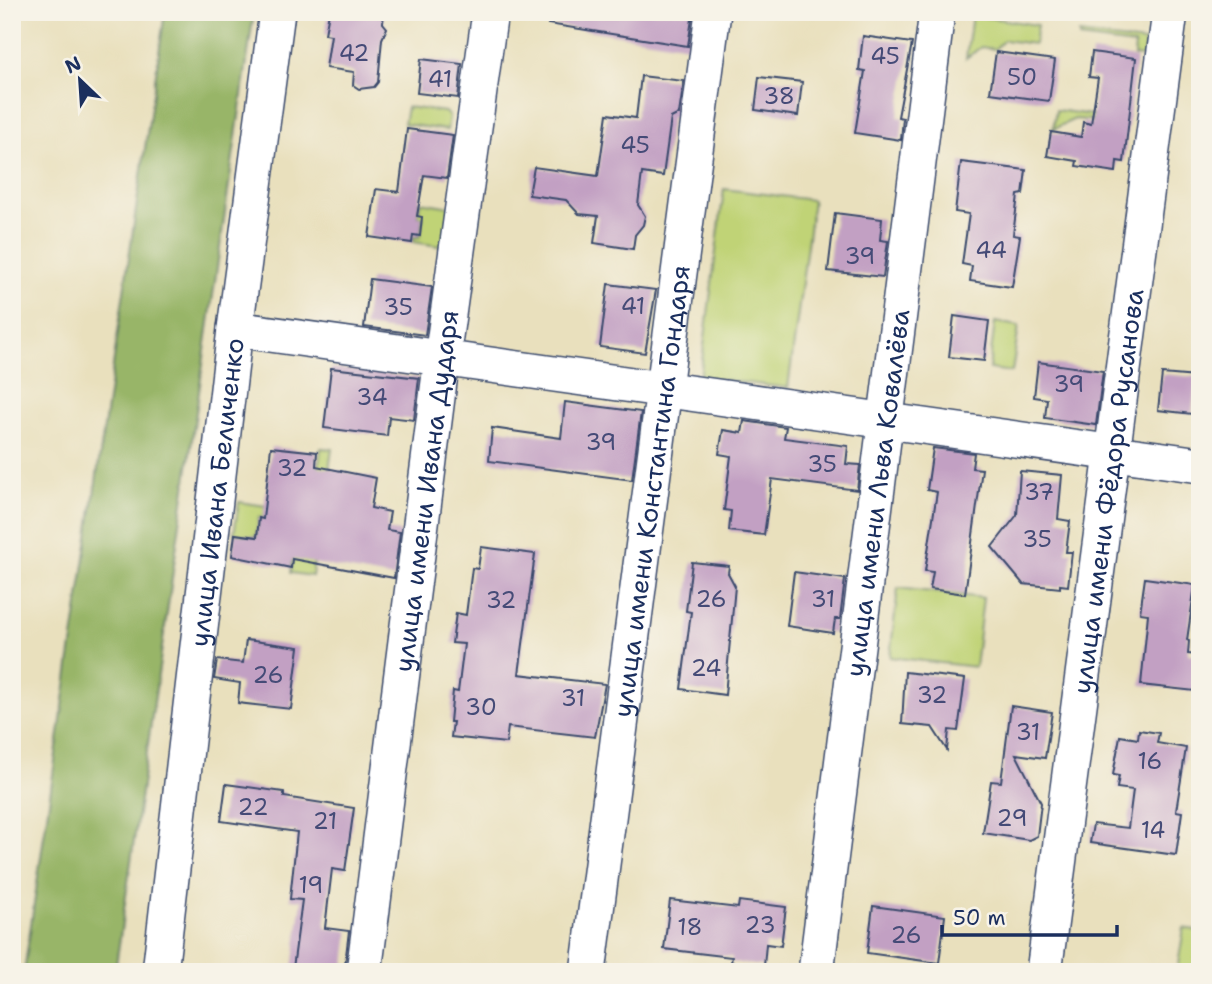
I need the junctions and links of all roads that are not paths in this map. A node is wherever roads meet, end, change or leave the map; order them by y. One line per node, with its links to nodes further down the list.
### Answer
1 (277, 12): 6 (street, улица Ивана Беличенко)
2 (490, 12): 7 (street, улица имени Ивана Дударя)
3 (713, 12): 8 (street, улица имени Константина Гондаря)
4 (937, 12): 9 (street, улица имени Льва Ковалёва)
5 (1170, 12): 10 (street, улица имени Фёдора Русанова)
6 (234, 329): 7 (street); 12 (street, улица Ивана Беличенко)
7 (442, 358): 8 (street); 13 (street, улица имени Ивана Дударя)
8 (666, 390): 9 (street); 14 (street, улица имени Константина Гондаря)
9 (886, 421): 10 (street); 15 (street, улица имени Льва Ковалёва)
10 (1113, 453): 11 (street); 16 (street, улица имени Фёдора Русанова)
11 (1200, 465)
12 (160, 972)
13 (364, 972)
14 (587, 972)
15 (816, 972)
16 (1044, 972)

